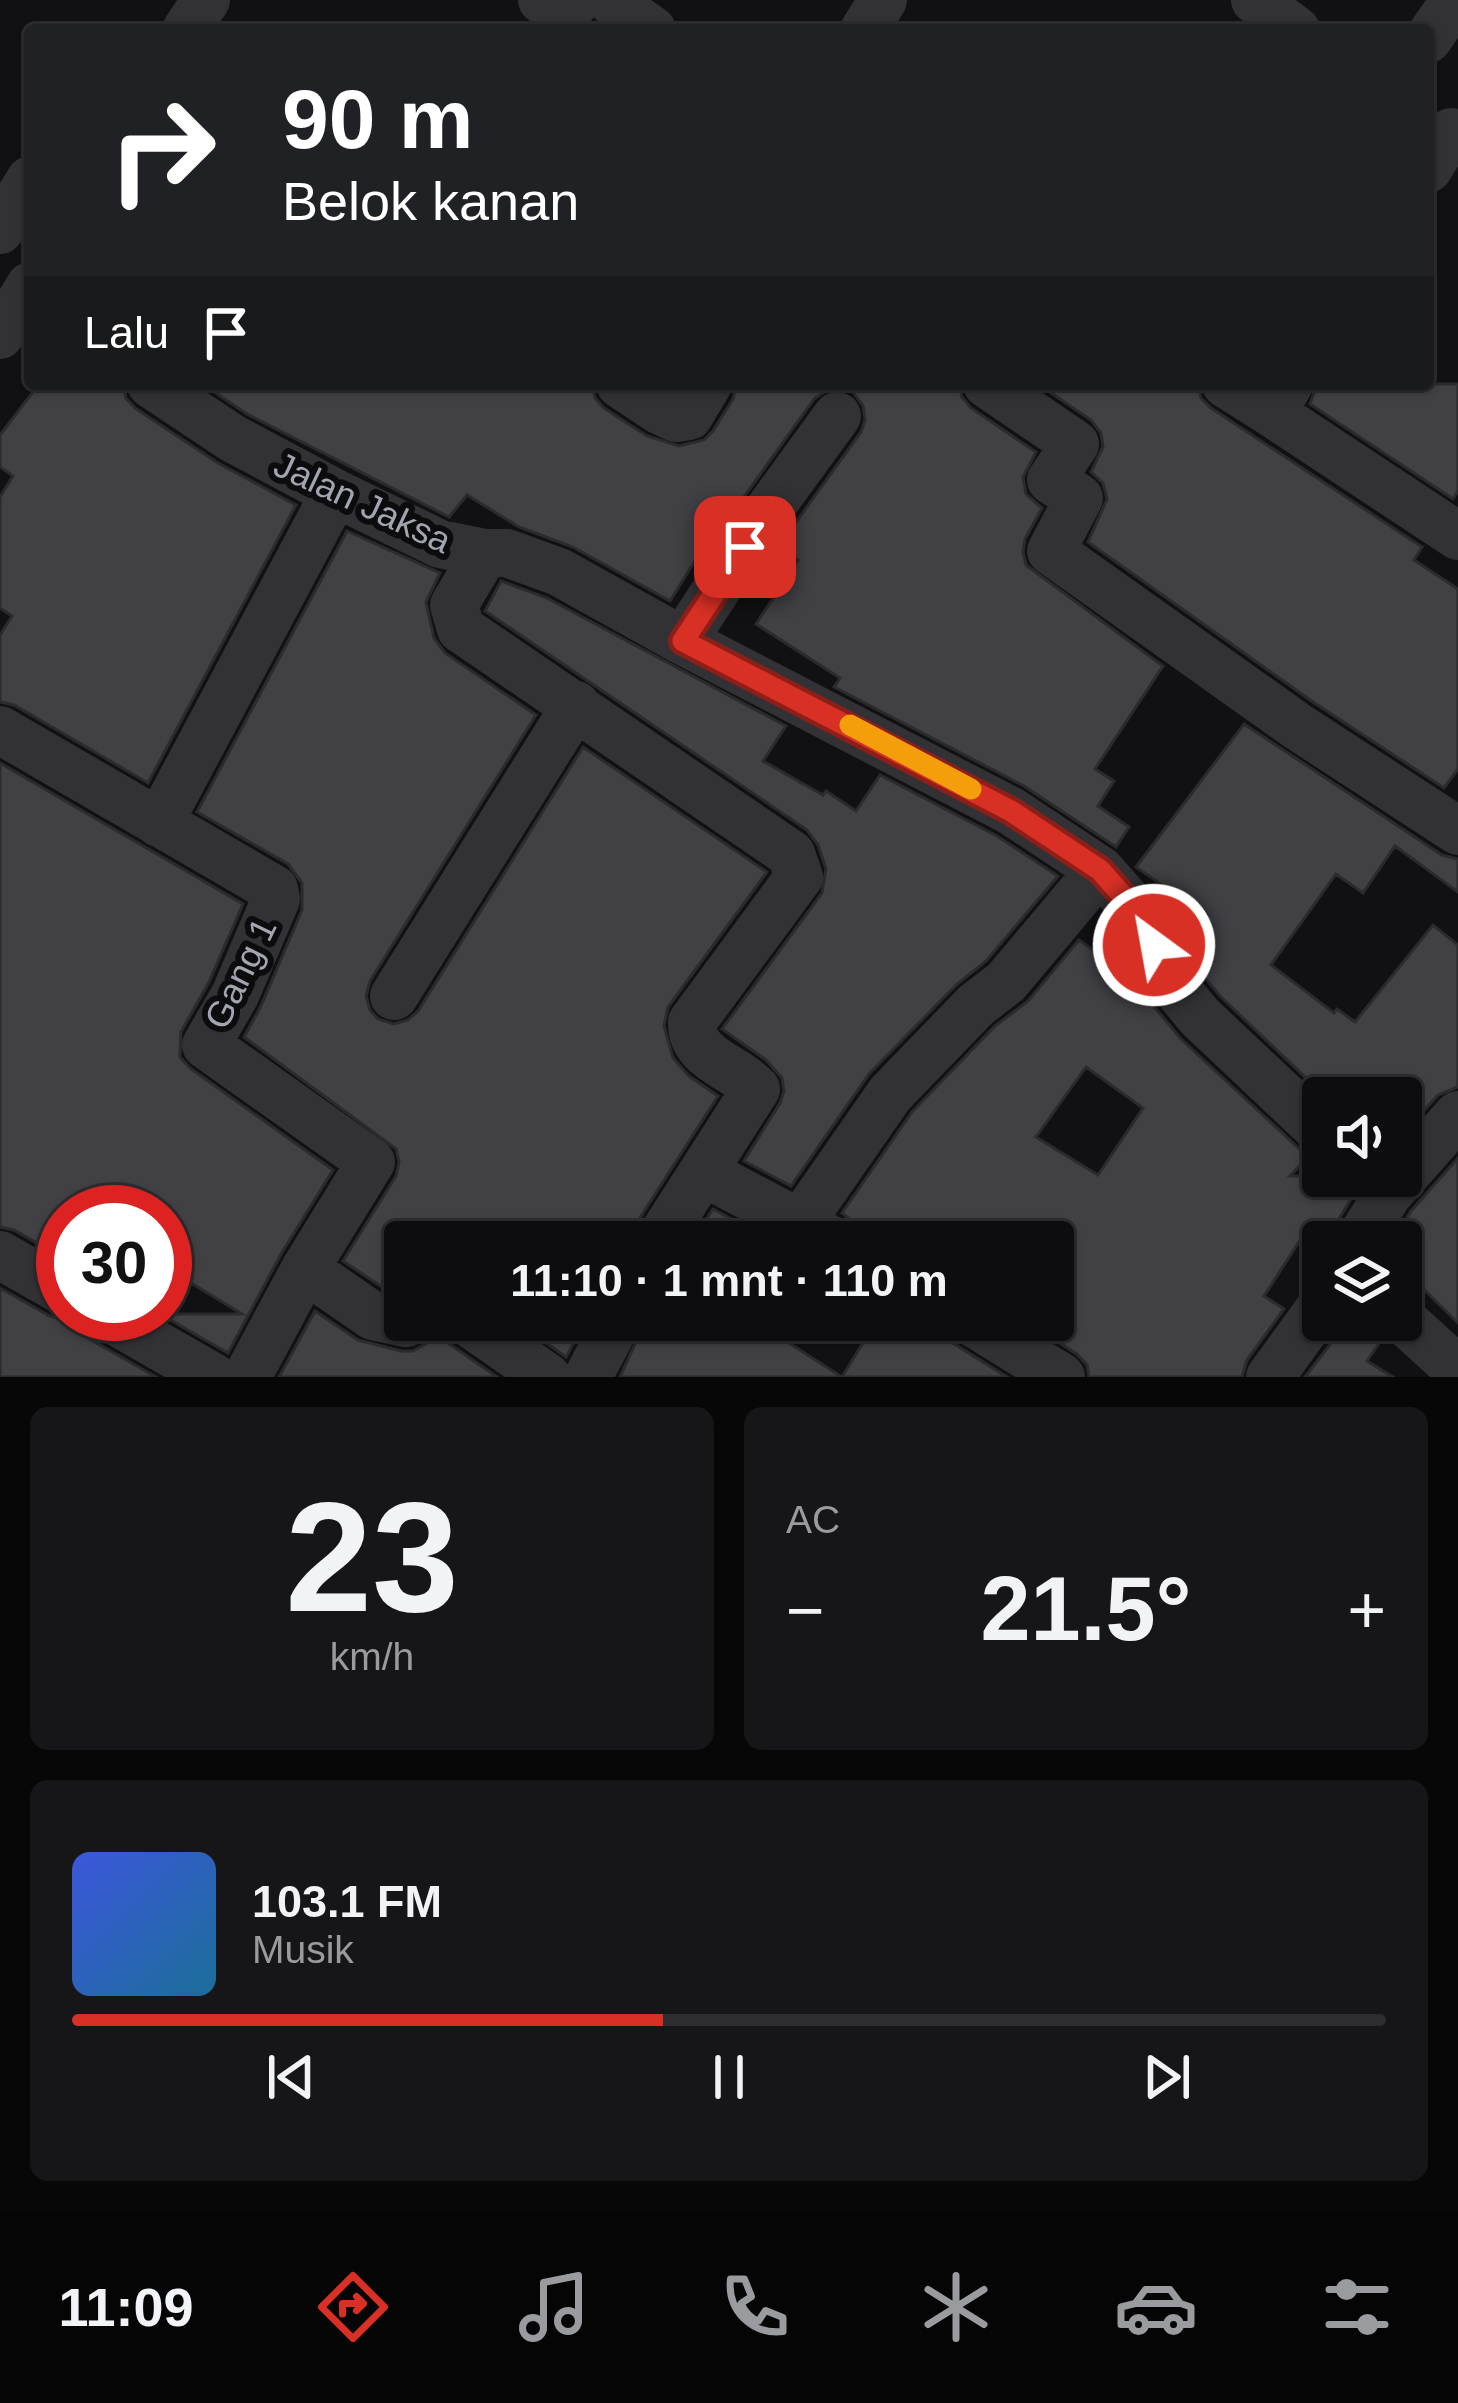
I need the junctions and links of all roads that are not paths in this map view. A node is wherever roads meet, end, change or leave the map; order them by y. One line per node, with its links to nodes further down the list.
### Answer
1 (542, 0): 2 (street)
2 (576, 0)
3 (610, 0): 6 (street)
4 (1255, 0): 7 (street)
5 (1455, 0): 8 (street)
6 (644, 24)
7 (1288, 24)
8 (1434, 30)
9 (24, 190): 10 (street)
10 (0, 230)
11 (161, 390): 18 (street, Jalan Jaksa)
12 (630, 390): 13 (street)
13 (704, 390)
14 (996, 390): 25 (street)
15 (1248, 390): 16 (street)
16 (1281, 399): 19 (street)
17 (837, 416): 21 (street)
18 (335, 493): 20 (street, Jalan Jaksa); 24 (street)
19 (1458, 536)
20 (485, 553): 21 (street, Jalan Jaksa); 22 (street)
21 (683, 641): 26 (street, Jalan Jaksa)
22 (576, 705): 27 (street); 31 (street)
23 (0, 730): 24 (street, Gang 1)
24 (159, 823): 36 (street, Gang 1)
25 (1458, 831)
26 (1100, 870): 28 (street, Jalan Jaksa); 34 (street)
27 (394, 996)
28 (1302, 1113)
29 (1458, 1115): 30 (street)
30 (1422, 1146)
31 (703, 1172): 32 (street); 33 (street)
32 (672, 1221)
33 (797, 1221)
34 (824, 1221)
35 (0, 1255): 37 (street)
36 (305, 1269): 38 (street); 47 (street)
37 (36, 1276)
38 (384, 1318)
39 (1302, 1333): 51 (street)
40 (1422, 1337): 45 (street)
41 (150, 1341): 46 (street)
42 (495, 1341): 48 (street)
43 (607, 1341): 49 (street)
44 (1003, 1341): 50 (street)
45 (1458, 1370)
46 (212, 1377)
47 (247, 1377)
48 (547, 1377)
49 (588, 1377)
50 (1061, 1377)
51 (1270, 1377)

